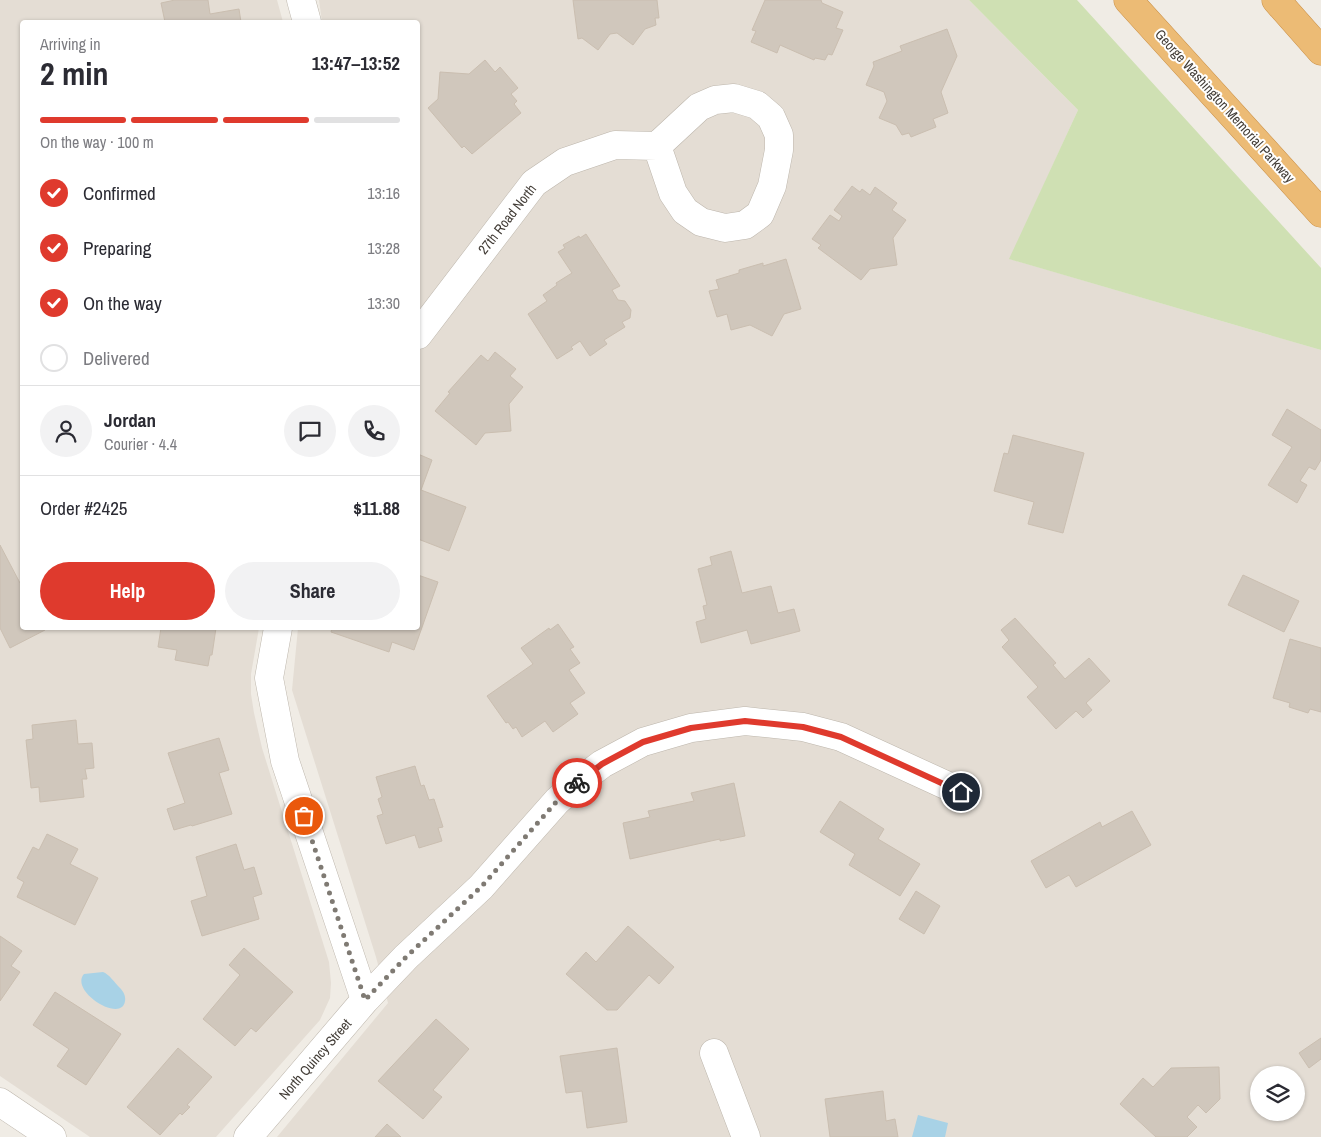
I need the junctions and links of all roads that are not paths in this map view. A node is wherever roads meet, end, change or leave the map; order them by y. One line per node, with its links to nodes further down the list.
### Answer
1 (301, 0): 4 (street)
2 (1128, 0): 7 (highway, George Washington Memorial Parkway)
3 (1276, 0): 5 (highway)
4 (306, 20)
5 (1321, 51)
6 (656, 146): 6 (street); 8 (street, 27th Road North)
7 (1321, 213)
8 (420, 332)
9 (278, 630): 11 (street)
10 (961, 792): 11 (street, North Quincy Street)
11 (365, 1000): 15 (street, North Quincy Street)
12 (714, 1053): 16 (street)
13 (0, 1102): 14 (street)
14 (52, 1137)
15 (248, 1137)
16 (746, 1137)

